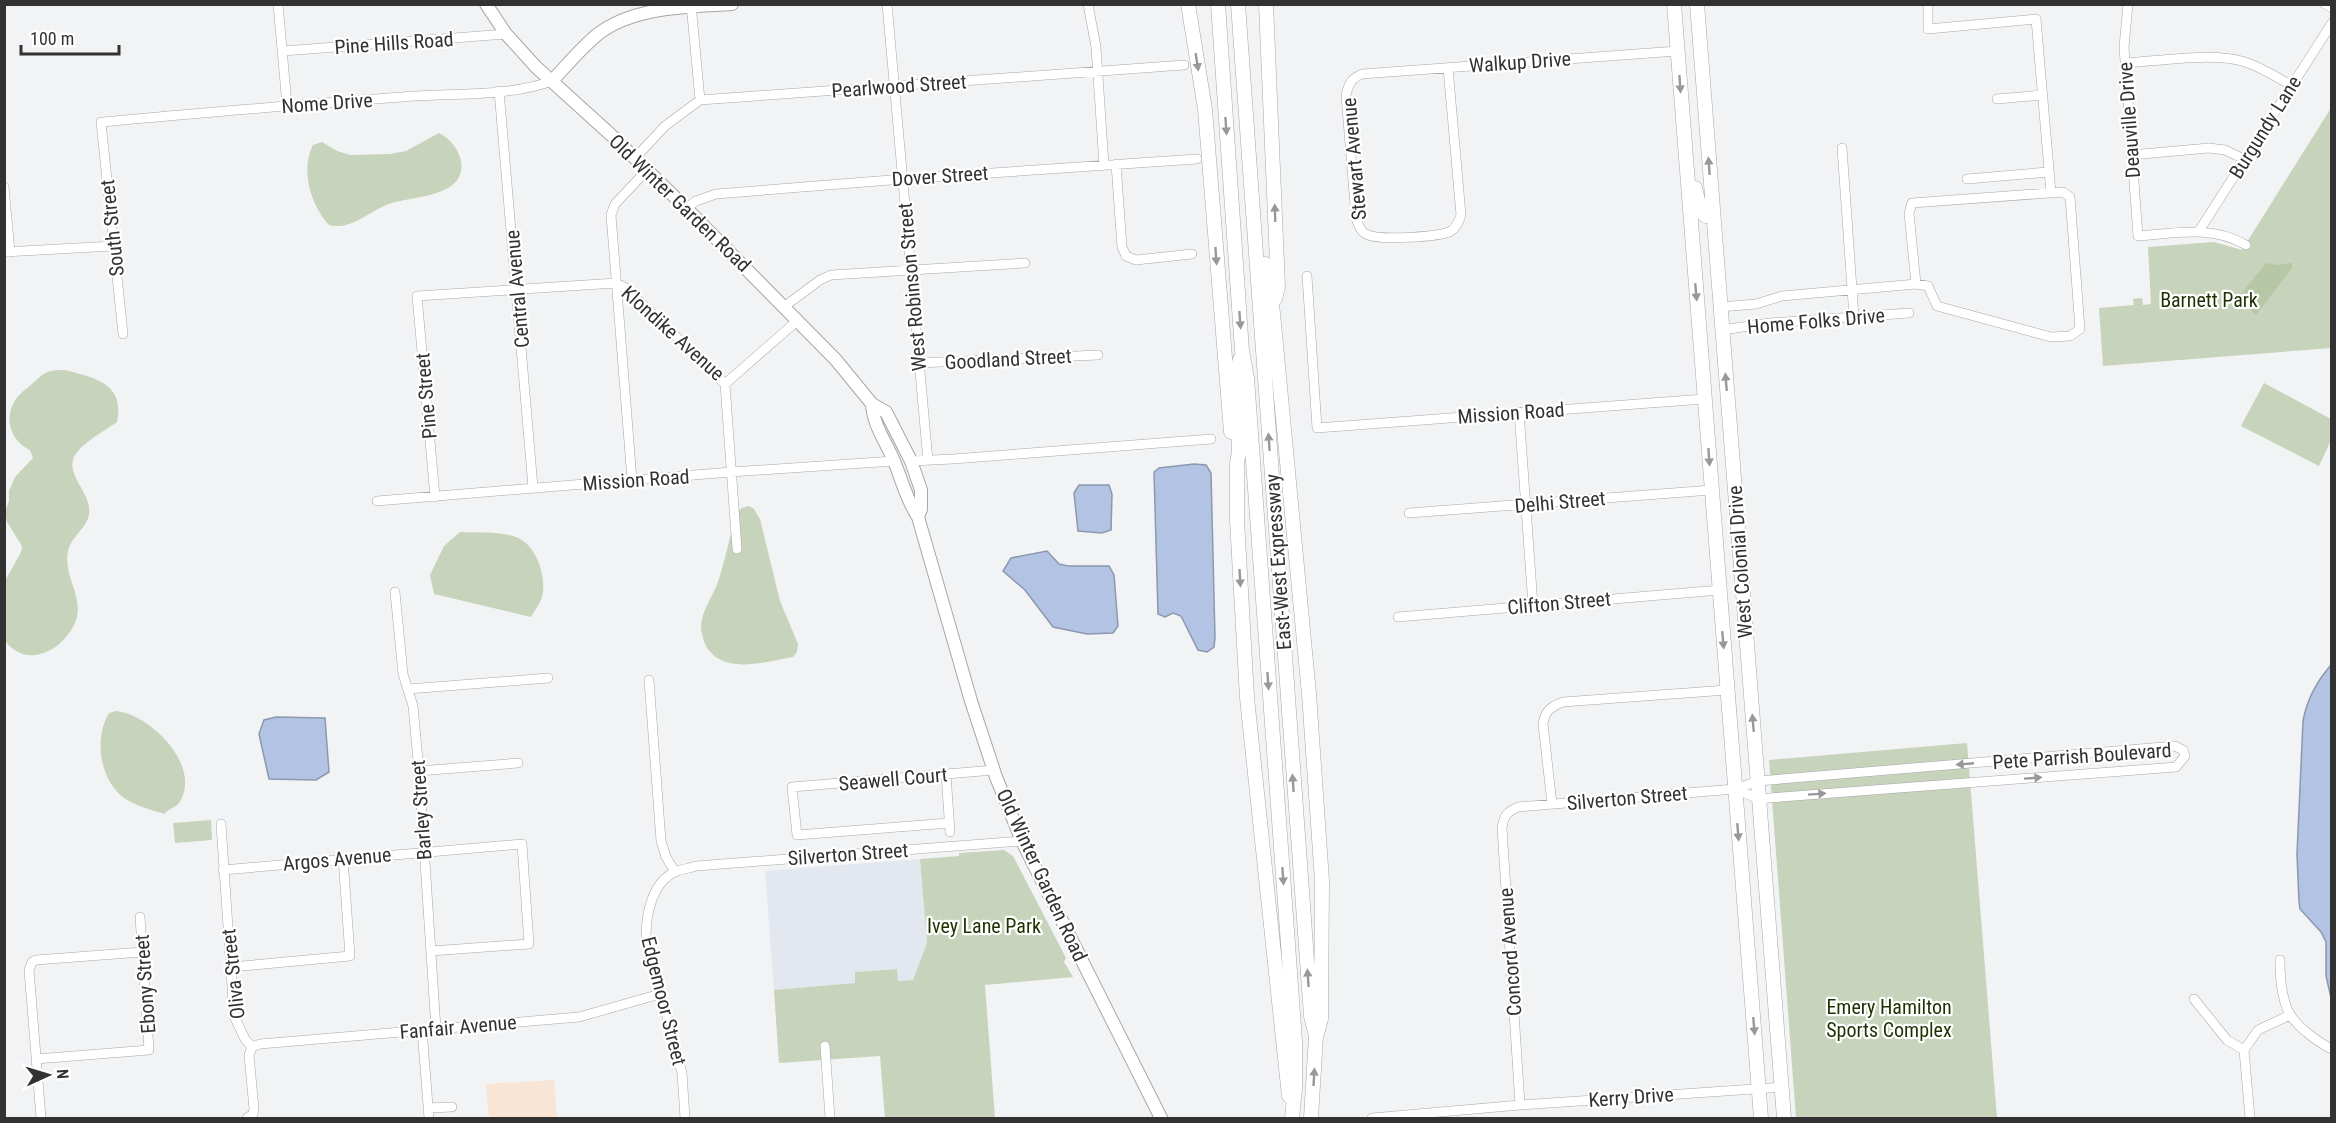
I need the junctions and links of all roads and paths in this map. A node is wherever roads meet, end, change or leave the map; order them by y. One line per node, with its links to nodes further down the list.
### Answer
1 (278, 4): 19 (street)
2 (486, 4): 18 (main road, Old Winter Garden Road)
3 (732, 4): 15 (main road)
4 (887, 4): 28 (street, West Robinson Street)
5 (1088, 4): 24 (street)
6 (1188, 4): 87 (highway, one-way to 87)
7 (1238, 4): 50 (highway, East-West Expressway)
8 (1266, 4): 69 (highway, one-way to 8)
9 (1674, 4): 20 (highway, West Colonial Drive)
10 (1697, 4): 51 (highway, West Colonial Drive, one-way to 10)
11 (1928, 4): 30 (street)
12 (2128, 4): 21 (street, Deauville Drive)
13 (2325, 4): 16 (street)
14 (1218, 5): 75 (highway, East-West Expressway, one-way to 75)
15 (692, 6): 26 (main road); 32 (street)
16 (2331, 8)
17 (2331, 23): 27 (street, Burgundy Lane)
18 (506, 34): 19 (street, Pine Hills Road); 26 (main road, Old Winter Garden Road)
19 (283, 51): 33 (street)
20 (1677, 51): 23 (street, Walkup Drive); 37 (highway, West Colonial Drive, one-way to 37)
21 (2125, 63): 27 (street); 36 (street, Deauville Drive)
22 (1184, 66): 24 (street, Pearlwood Street)
23 (1449, 68): 25 (street, Walkup Drive); 25 (street, Stewart Avenue)
24 (1098, 72): 28 (street, Pearlwood Street); 42 (street)
25 (1362, 74)
26 (552, 81): 29 (street, Nome Drive); 38 (main road, Old Winter Garden Road)
27 (2290, 85): 40 (street, Burgundy Lane)
28 (894, 86): 32 (street, Pearlwood Street); 45 (street, West Robinson Street)
29 (499, 91): 33 (street, Nome Drive); 64 (street, Central Avenue)
30 (2042, 95): 31 (street); 44 (street)
31 (1997, 99)
32 (699, 100): 38 (street)
33 (287, 105): 34 (street, Nome Drive)
34 (101, 122): 55 (street, South Street)
35 (1842, 148): 65 (street)
36 (2132, 154): 40 (street); 53 (street, Deauville Drive)
37 (1686, 156): 51 (highway); 52 (highway, West Colonial Drive)
38 (635, 158): 43 (main road, Old Winter Garden Road)
39 (1197, 159): 41 (street, Dover Street)
40 (2244, 159): 53 (street, Burgundy Lane)
41 (1116, 164): 42 (street, Dover Street); 57 (street)
42 (1104, 165): 45 (street, Dover Street)
43 (647, 170): 49 (main road, Old Winter Garden Road); 62 (street)
44 (2048, 172): 46 (street); 48 (street)
45 (903, 179): 49 (street, Dover Street); 59 (street, West Robinson Street)
46 (1966, 179)
47 (4, 188): 56 (street)
48 (2051, 193): 63 (street); 63 (street)
49 (686, 208): 67 (main road, Old Winter Garden Road)
50 (1254, 210): 69 (highway); 136 (highway, East-West Expressway, one-way to 50)
51 (1713, 215): 61 (highway, West Colonial Drive)
52 (1691, 225): 61 (highway); 79 (highway, West Colonial Drive, one-way to 79)
53 (2199, 231): 54 (street)
54 (2246, 245)
55 (113, 246): 56 (street); 74 (street, South Street)
56 (7, 252)
57 (1192, 254)
58 (1025, 263): 59 (street)
59 (910, 269): 67 (street); 77 (street, West Robinson Street)
60 (1307, 276): 81 (street, Mission Road)
61 (1718, 276): 68 (highway, West Colonial Drive)
62 (616, 283): 64 (street, Klondike Avenue); 78 (street, Klondike Avenue); 89 (street)
63 (1916, 284): 65 (street)
64 (517, 289): 66 (street, Klondike Avenue); 90 (street, Central Avenue)
65 (1852, 290): 68 (street); 71 (street)
66 (417, 296): 92 (street, Pine Street)
67 (785, 306): 72 (main road, Old Winter Garden Road)
68 (1720, 307): 73 (highway, West Colonial Drive)
69 (1273, 313): 136 (highway)
70 (1909, 313): 71 (street, Home Folks Drive)
71 (1854, 317): 73 (street, Home Folks Drive)
72 (798, 320): 78 (street, Klondike Avenue); 80 (main road, Old Winter Garden Road)
73 (1722, 330): 83 (highway, West Colonial Drive, one-way to 73)
74 (123, 334)
75 (1242, 351): 87 (highway); 147 (highway, East-West Expressway, one-way to 147)
76 (1098, 355): 77 (street, Goodland Street)
77 (919, 363): 86 (street, West Robinson Street)
78 (725, 384): 88 (street)
79 (1704, 399): 81 (street, Mission Road); 83 (highway); 91 (highway, West Colonial Drive, one-way to 91)
80 (872, 410): 84 (main road, Old Winter Garden Road); 85 (main road, Old Winter Garden Road)
81 (1519, 412): 94 (street)
82 (1211, 439): 86 (street)
83 (1732, 453): 99 (highway, West Colonial Drive)
84 (894, 461): 88 (street, Mission Road); 95 (main road, Old Winter Garden Road)
85 (911, 461): 86 (street); 95 (main road, Old Winter Garden Road)
86 (928, 461)
87 (1237, 464): 147 (highway, one-way to 147)
88 (731, 472): 89 (street, Mission Road); 98 (street)
89 (632, 480): 90 (street, Mission Road)
90 (533, 487): 92 (street, Mission Road)
91 (1712, 490): 94 (street, Delhi Street); 97 (highway, West Colonial Drive)
92 (435, 497): 93 (street, Mission Road)
93 (377, 501)
94 (1526, 505): 96 (street, Delhi Street); 102 (street)
95 (920, 513): 110 (main road, Old Winter Garden Road)
96 (1409, 513)
97 (1715, 534): 99 (highway); 100 (highway, West Colonial Drive)
98 (737, 549)
99 (1740, 574): 104 (highway, West Colonial Drive)
100 (1720, 590): 102 (street, Clifton Street); 104 (highway); 108 (highway, West Colonial Drive, one-way to 108)
101 (395, 592): 107 (street, Barley Street)
102 (1533, 605): 103 (street, Clifton Street)
103 (1398, 617)
104 (1746, 642): 113 (highway, West Colonial Drive, one-way to 104)
105 (548, 678): 107 (street)
106 (649, 680): 123 (street)
107 (408, 689): 111 (street, Barley Street)
108 (1727, 690): 114 (highway, West Colonial Drive); 116 (street)
109 (518, 763): 111 (street)
110 (994, 770): 112 (street, Seawell Court); 119 (main road, Old Winter Garden Road)
111 (419, 771): 120 (street, Barley Street)
112 (946, 774): 112 (street, Seawell Court)
113 (1758, 781): 114 (street, Pete Parrish Boulevard); 115 (highway, West Colonial Drive); 115 (street, Pete Parrish Boulevard, one-way to 113)
114 (1735, 789): 115 (street, Pete Parrish Boulevard); 116 (street, Silverton Street); 126 (highway, West Colonial Drive, one-way to 126)
115 (1759, 799): 125 (highway, West Colonial Drive)
116 (1552, 804): 117 (street, Silverton Street)
117 (1518, 807): 144 (street, Concord Avenue)
118 (221, 824): 122 (street, Oliva Street)
119 (1022, 841): 123 (street, Silverton Street); 152 (main road, Old Winter Garden Road)
120 (424, 852): 121 (street, Argos Avenue); 127 (street, Barley Street); 127 (street, Argos Avenue)
121 (343, 858): 122 (street, Argos Avenue); 130 (street)
122 (224, 870): 130 (street, Oliva Street)
123 (675, 872): 131 (street, Edgemoor Street)
124 (140, 917): 128 (street, Ebony Street)
125 (1770, 937): 126 (highway); 142 (highway, West Colonial Drive)
126 (1747, 939): 143 (highway, West Colonial Drive, one-way to 143)
127 (431, 951): 134 (street, Barley Street)
128 (142, 952): 141 (street); 141 (street, Ebony Street)
129 (2280, 960): 133 (street)
130 (231, 967): 138 (street, Oliva Street)
131 (660, 994): 134 (street, Fanfair Avenue); 150 (street, Edgemoor Street)
132 (2194, 999): 140 (street)
133 (2290, 1016): 139 (street); 140 (street)
134 (436, 1029): 135 (street, Fanfair Avenue)
135 (422, 1030): 138 (street, Fanfair Avenue); 146 (street)
136 (1316, 1036): 153 (highway, East-West Expressway, one-way to 136)
137 (825, 1046): 151 (street)
138 (252, 1047): 148 (street)
139 (2331, 1049)
140 (2244, 1050): 157 (street)
141 (36, 1059): 149 (street)
142 (1782, 1087): 143 (street, Kerry Drive); 156 (highway, West Colonial Drive)
143 (1759, 1089): 144 (street, Kerry Drive); 155 (highway, West Colonial Drive)
144 (1520, 1105): 154 (street, Kerry Drive)
145 (452, 1107): 146 (street)
146 (428, 1113)
147 (1292, 1114)
148 (248, 1118)
149 (41, 1119)
150 (685, 1119)
151 (830, 1119)
152 (1161, 1119)
153 (1311, 1119)
154 (1372, 1119)
155 (1761, 1119)
156 (1785, 1119)
157 (2250, 1119)

